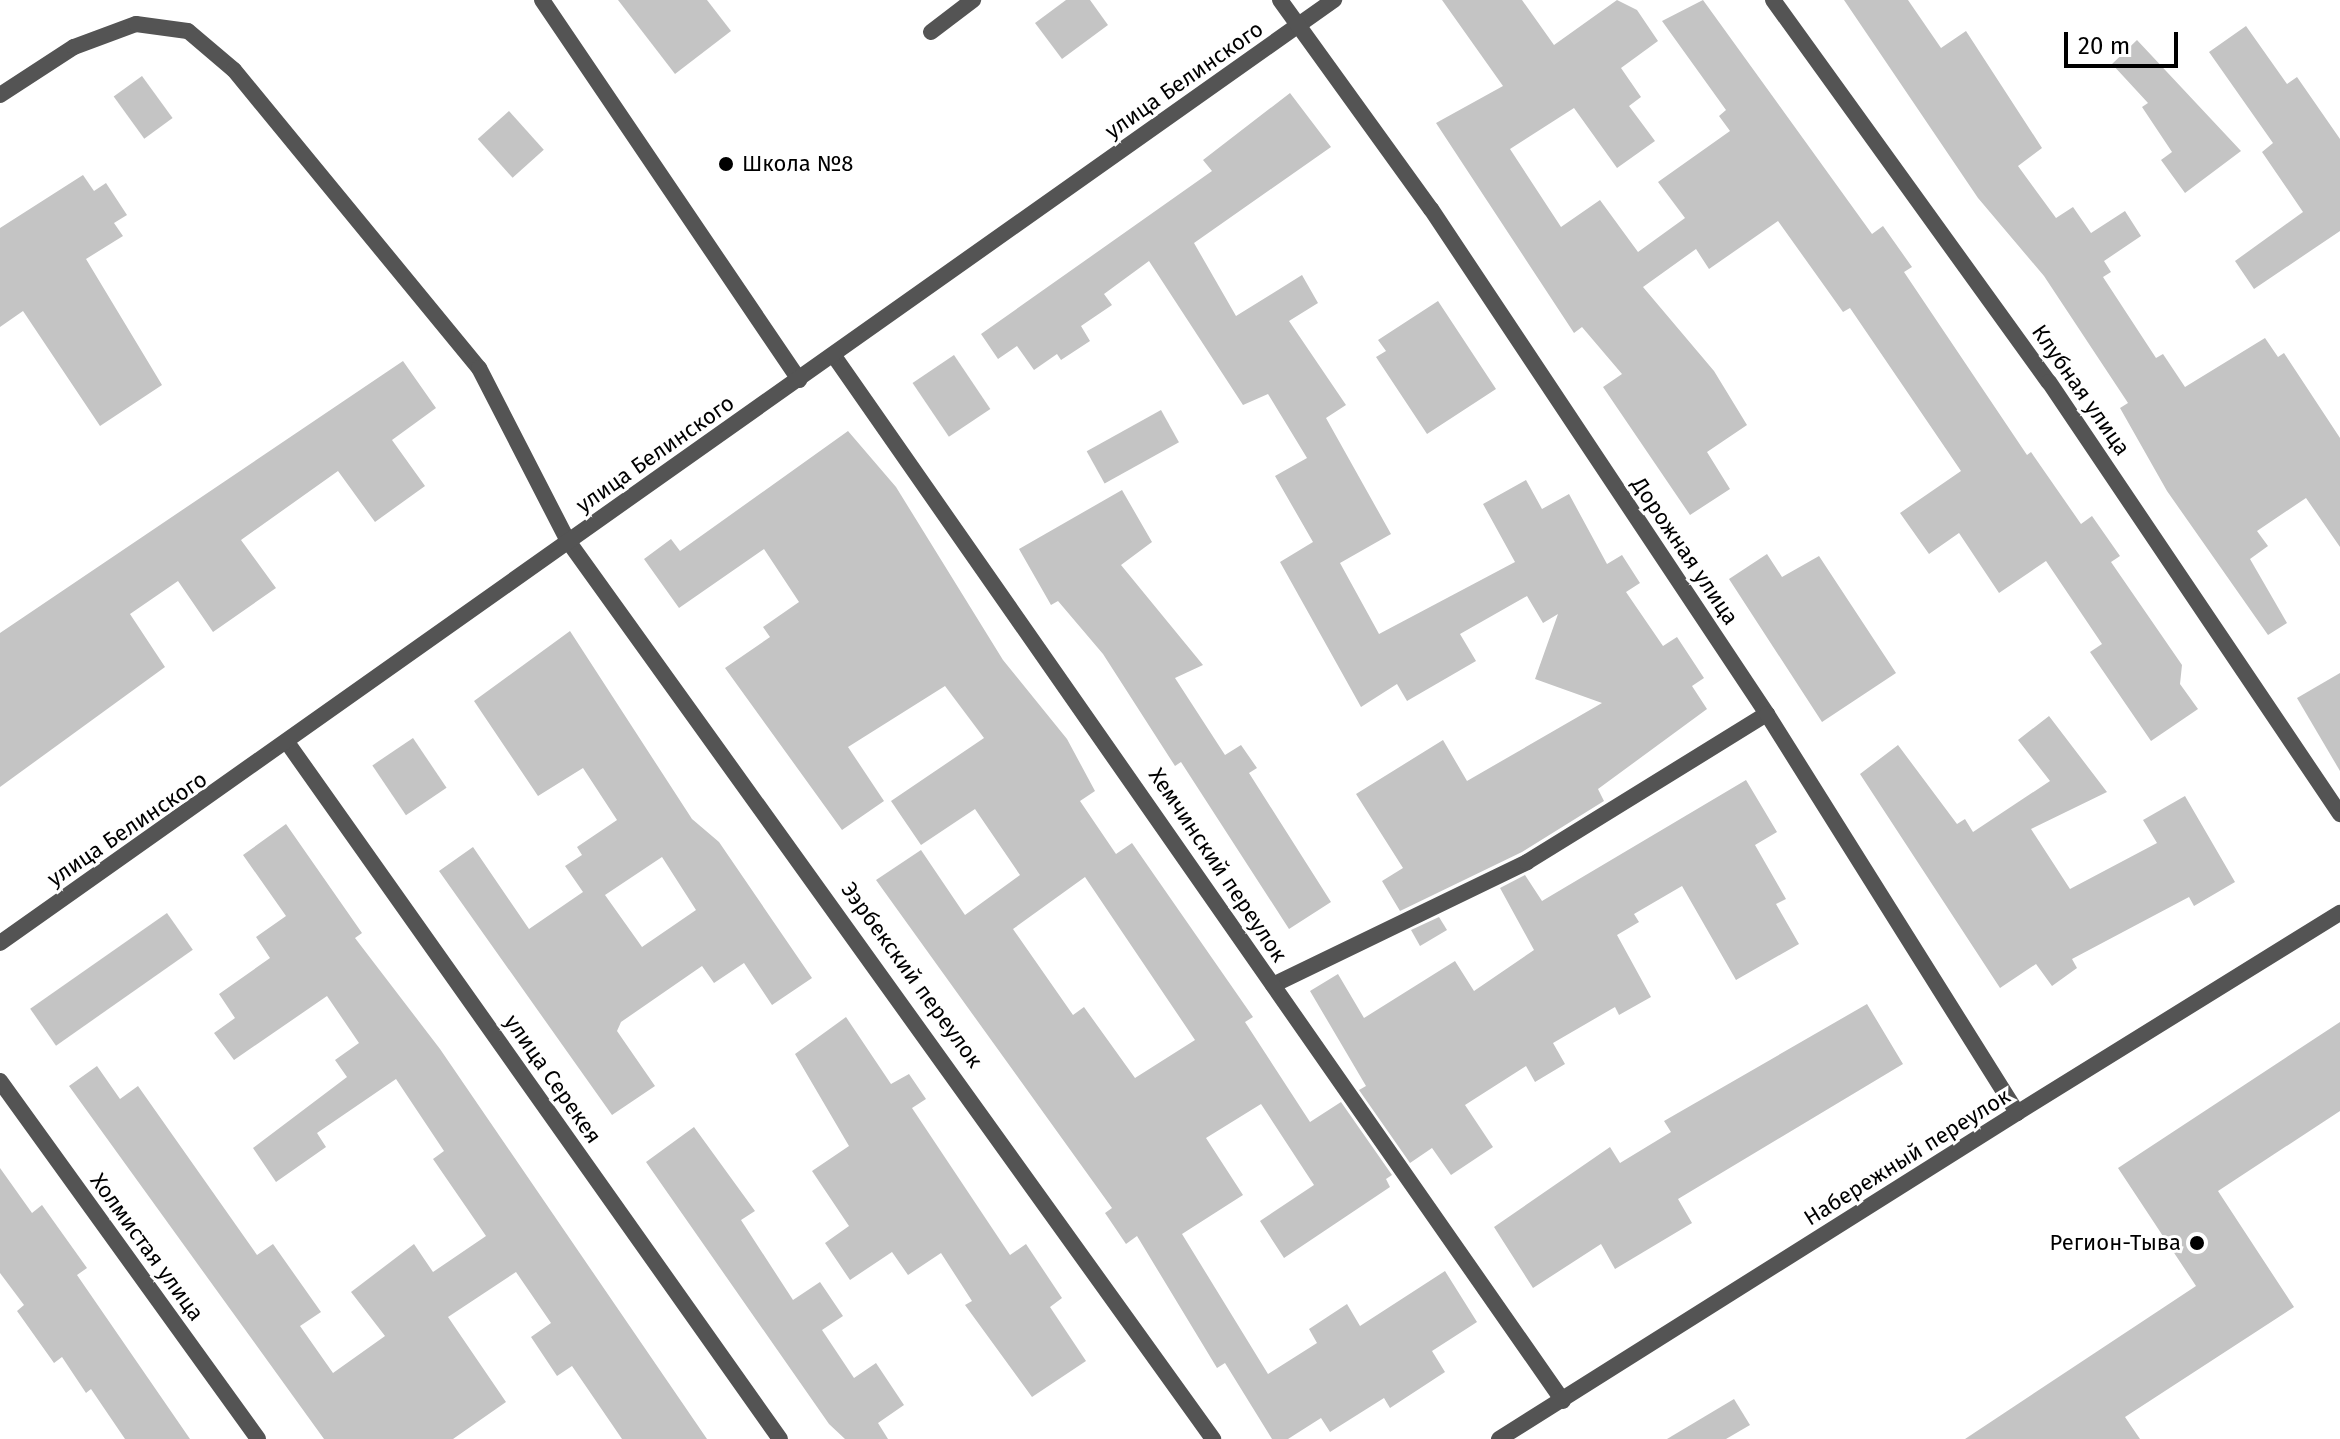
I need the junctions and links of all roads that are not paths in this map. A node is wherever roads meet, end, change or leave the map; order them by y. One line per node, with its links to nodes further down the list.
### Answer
1 (542, 0): 10 (street)
2 (973, 0): 7 (street)
3 (1280, 0): 6 (street, Дорожная улица)
4 (1334, 0): 6 (street, улица Белинского)
5 (1773, 0): 14 (street, Клубная улица)
6 (1299, 25): 9 (street, улица Белинского); 12 (street, Дорожная улица)
7 (931, 32)
8 (0, 95): 11 (street, Ээрбекский переулок)
9 (834, 356): 10 (street, улица Белинского); 17 (street, Хемчинский переулок)
10 (799, 380): 11 (street, улица Белинского)
11 (568, 541): 13 (street, улица Белинского); 23 (street, Ээрбекский переулок)
12 (1767, 714): 17 (street); 19 (street, Дорожная улица)
13 (289, 745): 16 (street, улица Белинского); 22 (street, улица Серекея)
14 (2340, 814)
15 (2340, 913): 19 (street, Набережный переулок)
16 (0, 943)
17 (1273, 985): 20 (street, Хемчинский переулок)
18 (0, 1081): 21 (street, Холмистая улица)
19 (2017, 1113): 20 (street, Набережный переулок)
20 (1563, 1401): 24 (street, Набережный переулок)
21 (258, 1439)
22 (780, 1439)
23 (1213, 1439)
24 (1499, 1439)

